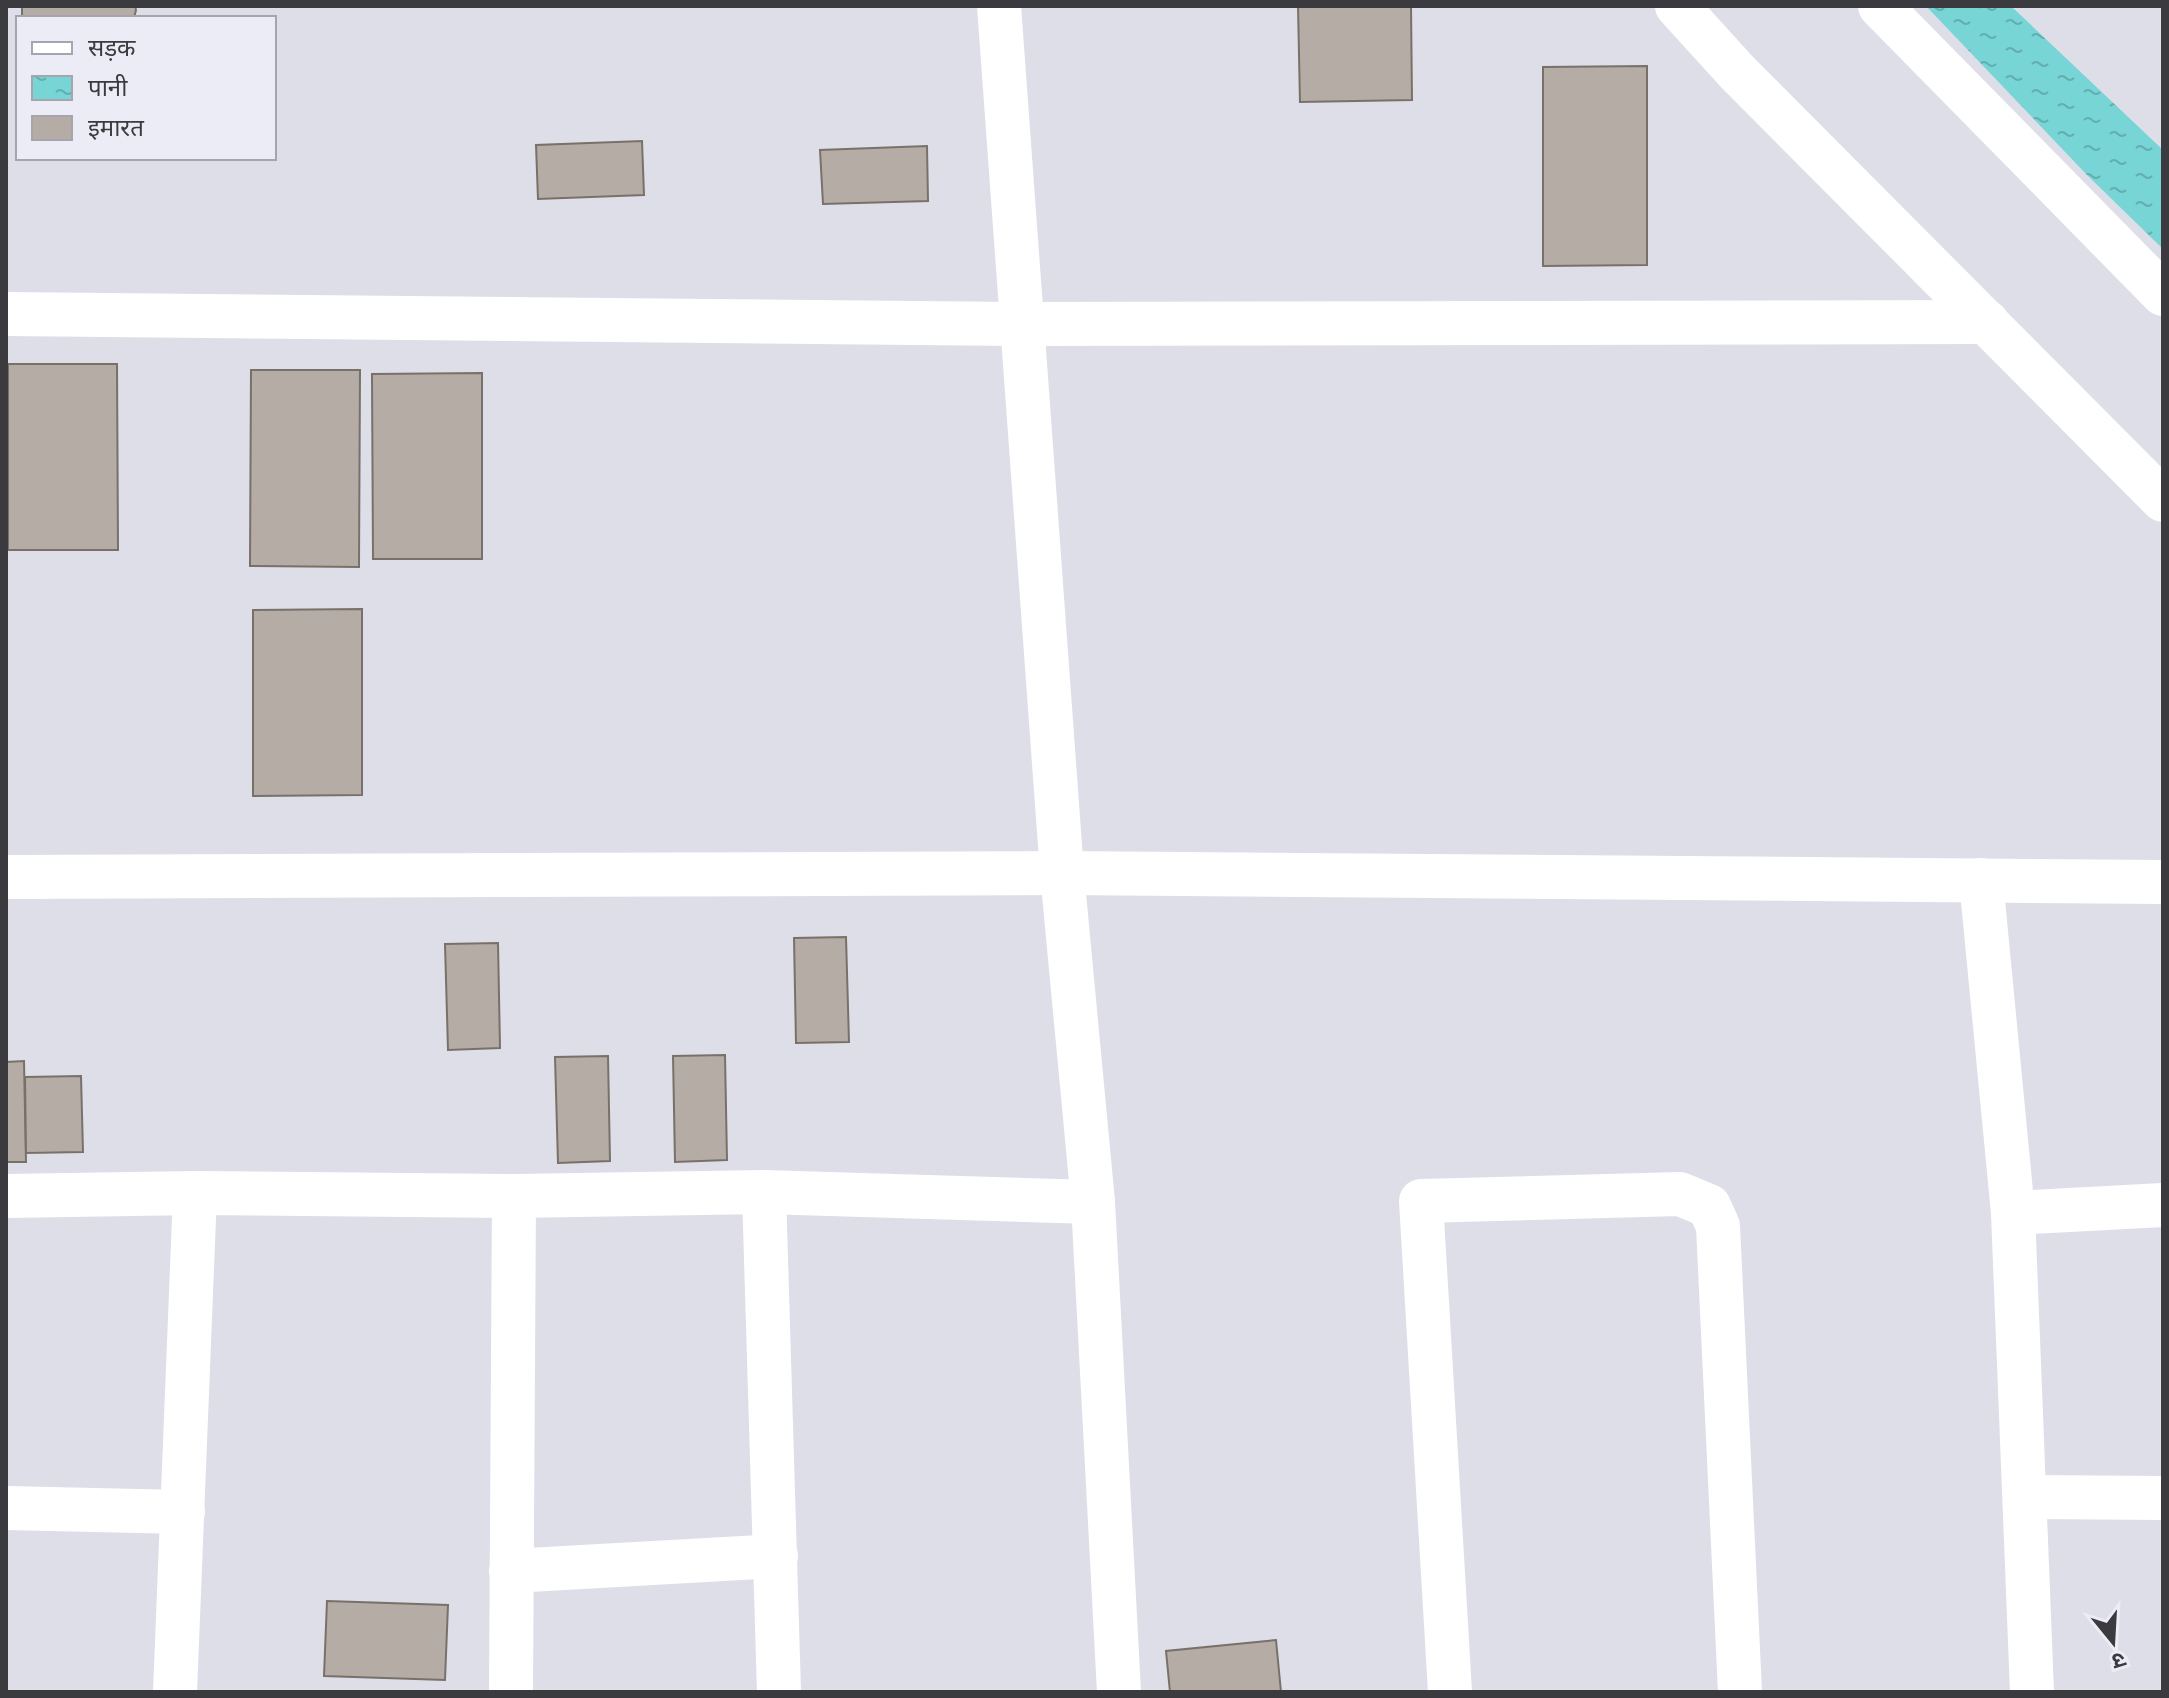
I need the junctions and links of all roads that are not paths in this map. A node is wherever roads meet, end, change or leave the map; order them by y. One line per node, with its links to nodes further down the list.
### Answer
1 (999, 6): 7 (street)
2 (1677, 6): 6 (street)
3 (1880, 6): 4 (street)
4 (2163, 294)
5 (6, 314): 7 (street)
6 (1987, 322): 7 (street); 8 (street)
7 (1021, 324): 9 (street)
8 (2163, 500)
9 (1062, 873): 10 (street); 11 (street); 17 (street)
10 (6, 877)
11 (1981, 880): 12 (street); 19 (street)
12 (2163, 882)
13 (764, 1192): 16 (street); 17 (street); 24 (street)
14 (195, 1193): 15 (street); 16 (street); 23 (street)
15 (6, 1196)
16 (514, 1196): 25 (street)
17 (1093, 1202): 29 (street)
18 (2163, 1205): 19 (street)
19 (2013, 1213): 20 (street)
20 (2025, 1497): 21 (street); 32 (street)
21 (2163, 1498)
22 (6, 1508): 23 (street)
23 (183, 1512): 26 (street)
24 (776, 1556): 25 (street); 28 (street)
25 (511, 1571): 27 (street)
26 (175, 1692)
27 (511, 1692)
28 (779, 1692)
29 (1119, 1692)
30 (1450, 1692): 31 (street)
31 (1740, 1692)
32 (2032, 1692)

